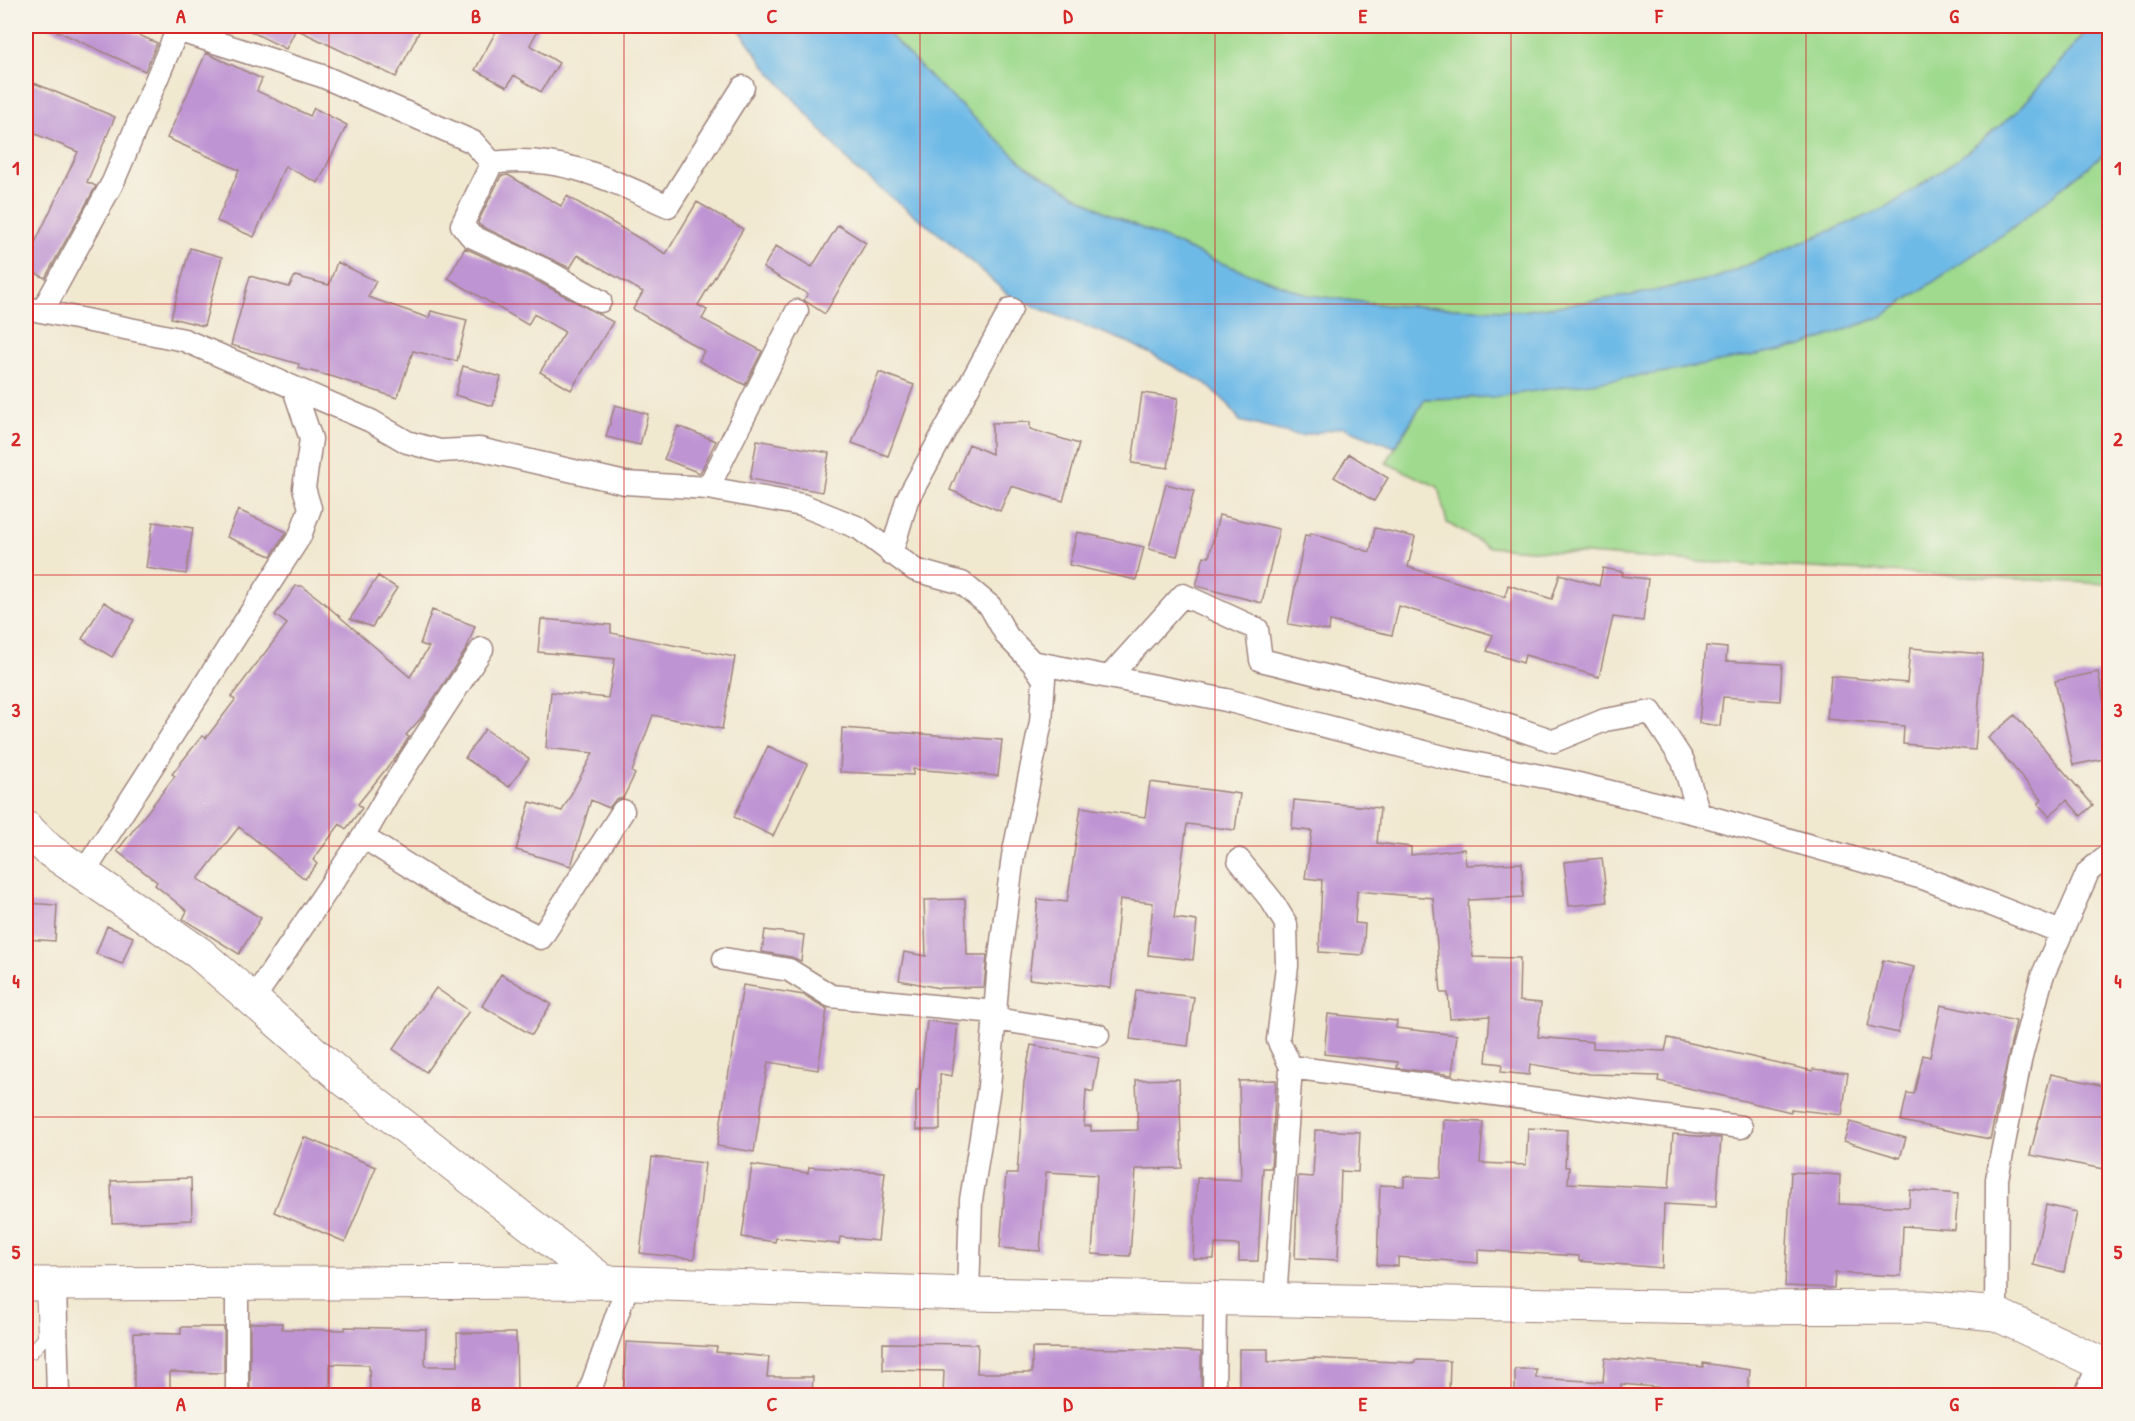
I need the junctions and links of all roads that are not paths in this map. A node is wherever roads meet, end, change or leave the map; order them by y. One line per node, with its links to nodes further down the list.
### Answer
1 (178, 28): 3 (street); 5 (street)
2 (743, 87): 3 (street)
3 (492, 163): 4 (street)
4 (600, 301)
5 (34, 309): 8 (street)
6 (1011, 309): 10 (street)
7 (797, 310): 9 (street)
8 (294, 389): 9 (street); 21 (street)
9 (708, 488): 10 (street)
10 (891, 554): 12 (street)
11 (482, 649): 17 (street)
12 (1032, 662): 13 (street); 25 (street)
13 (1109, 677): 15 (street); 15 (street)
14 (623, 811): 17 (street)
15 (1699, 814): 22 (street)
16 (26, 828): 18 (street)
17 (363, 837): 24 (street)
18 (37, 851): 21 (street)
19 (2109, 853): 22 (street)
20 (1239, 860): 27 (street)
21 (83, 874): 24 (street)
22 (2061, 932): 35 (street)
23 (724, 958): 25 (street)
24 (252, 1001): 29 (street)
25 (995, 1016): 26 (street); 32 (street)
26 (1098, 1035)
27 (1291, 1067): 28 (street); 34 (street)
28 (1741, 1127)
29 (616, 1283): 31 (street); 32 (street); 40 (street)
30 (41, 1285): 31 (street); 36 (lane); 38 (street)
31 (237, 1286): 39 (street)
32 (968, 1294): 33 (street)
33 (1215, 1299): 34 (street); 41 (street)
34 (1275, 1300): 35 (street)
35 (1996, 1314): 37 (street)
36 (33, 1352)
37 (2099, 1379)
38 (58, 1395)
39 (237, 1395)
40 (588, 1395)
41 (1214, 1395)

